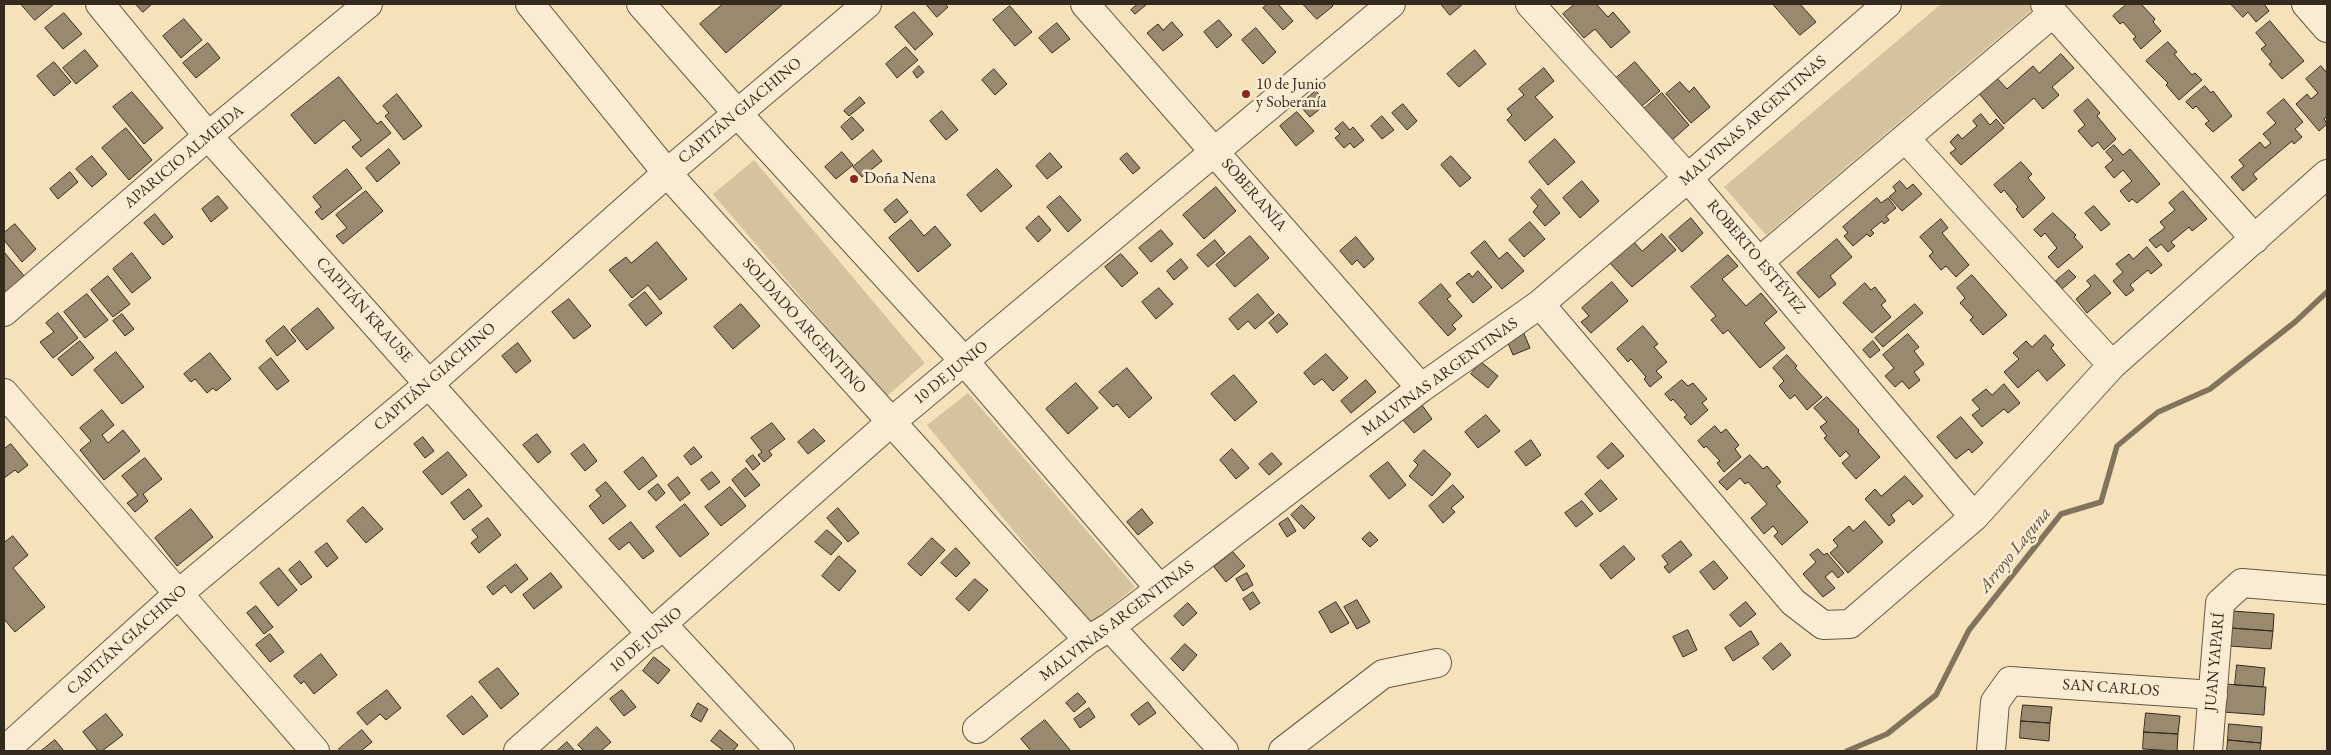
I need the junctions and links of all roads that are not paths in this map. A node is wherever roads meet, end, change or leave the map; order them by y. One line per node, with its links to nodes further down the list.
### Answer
1 (100, 4): 14 (street, CAPITÁN KRAUSE)
2 (368, 4): 14 (street, APARICIO ALMEIDA)
3 (530, 4): 17 (street, SOLDADO ARGENTINO)
4 (641, 4): 13 (street)
5 (866, 4): 13 (street, CAPITÁN GIACHINO)
6 (1085, 4): 16 (street, SOBERANÍA)
7 (1391, 4): 16 (street, 10 DE JUNIO)
8 (1530, 4): 19 (street, ROBERTO ESTÉVEZ)
9 (1886, 4): 19 (street, MALVINAS ARGENTINAS)
10 (2306, 4): 12 (street)
11 (2049, 8): 15 (street); 20 (street)
12 (2327, 28)
13 (737, 113): 17 (street, CAPITÁN GIACHINO); 24 (street)
14 (208, 136): 23 (street, APARICIO ALMEIDA); 26 (street, CAPITÁN KRAUSE)
15 (1906, 139): 21 (street); 25 (street)
16 (1215, 151): 24 (street, 10 DE JUNIO); 27 (street, SOBERANÍA)
17 (667, 173): 26 (street, CAPITÁN GIACHINO); 29 (street, SOLDADO ARGENTINO)
18 (2327, 174): 20 (street)
19 (1688, 178): 21 (street, ROBERTO ESTÉVEZ); 22 (street, MALVINAS ARGENTINAS)
20 (2254, 239): 25 (street)
21 (1760, 261): 30 (street, ROBERTO ESTÉVEZ)
22 (1540, 304): 27 (street, MALVINAS ARGENTINAS); 30 (street)
23 (4, 312)
24 (965, 362): 29 (street, 10 DE JUNIO); 31 (street)
25 (2112, 365): 30 (street)
26 (429, 384): 33 (street, CAPITÁN GIACHINO); 34 (street, CAPITÁN KRAUSE)
27 (1421, 388): 31 (street, MALVINAS ARGENTINAS)
28 (4, 393): 33 (street)
29 (890, 422): 34 (street, 10 DE JUNIO); 35 (street, SOLDADO ARGENTINO)
30 (1974, 517)
31 (1160, 590): 35 (street, MALVINAS ARGENTINAS)
32 (2327, 590): 37 (street, JUAN YAPARÍ)
33 (177, 595): 39 (street, CAPITÁN GIACHINO); 40 (street)
34 (657, 630): 41 (street, 10 DE JUNIO); 42 (street, CAPITÁN KRAUSE)
35 (1099, 633): 38 (street, MALVINAS ARGENTINAS); 43 (street, SOLDADO ARGENTINO)
36 (1437, 663): 44 (street)
37 (2213, 696): 45 (street, SAN CARLOS); 46 (street, JUAN YAPARÍ)
38 (976, 729)
39 (4, 751)
40 (315, 751)
41 (518, 751)
42 (780, 751)
43 (1224, 751)
44 (1283, 751)
45 (1991, 751)
46 (2208, 751)

